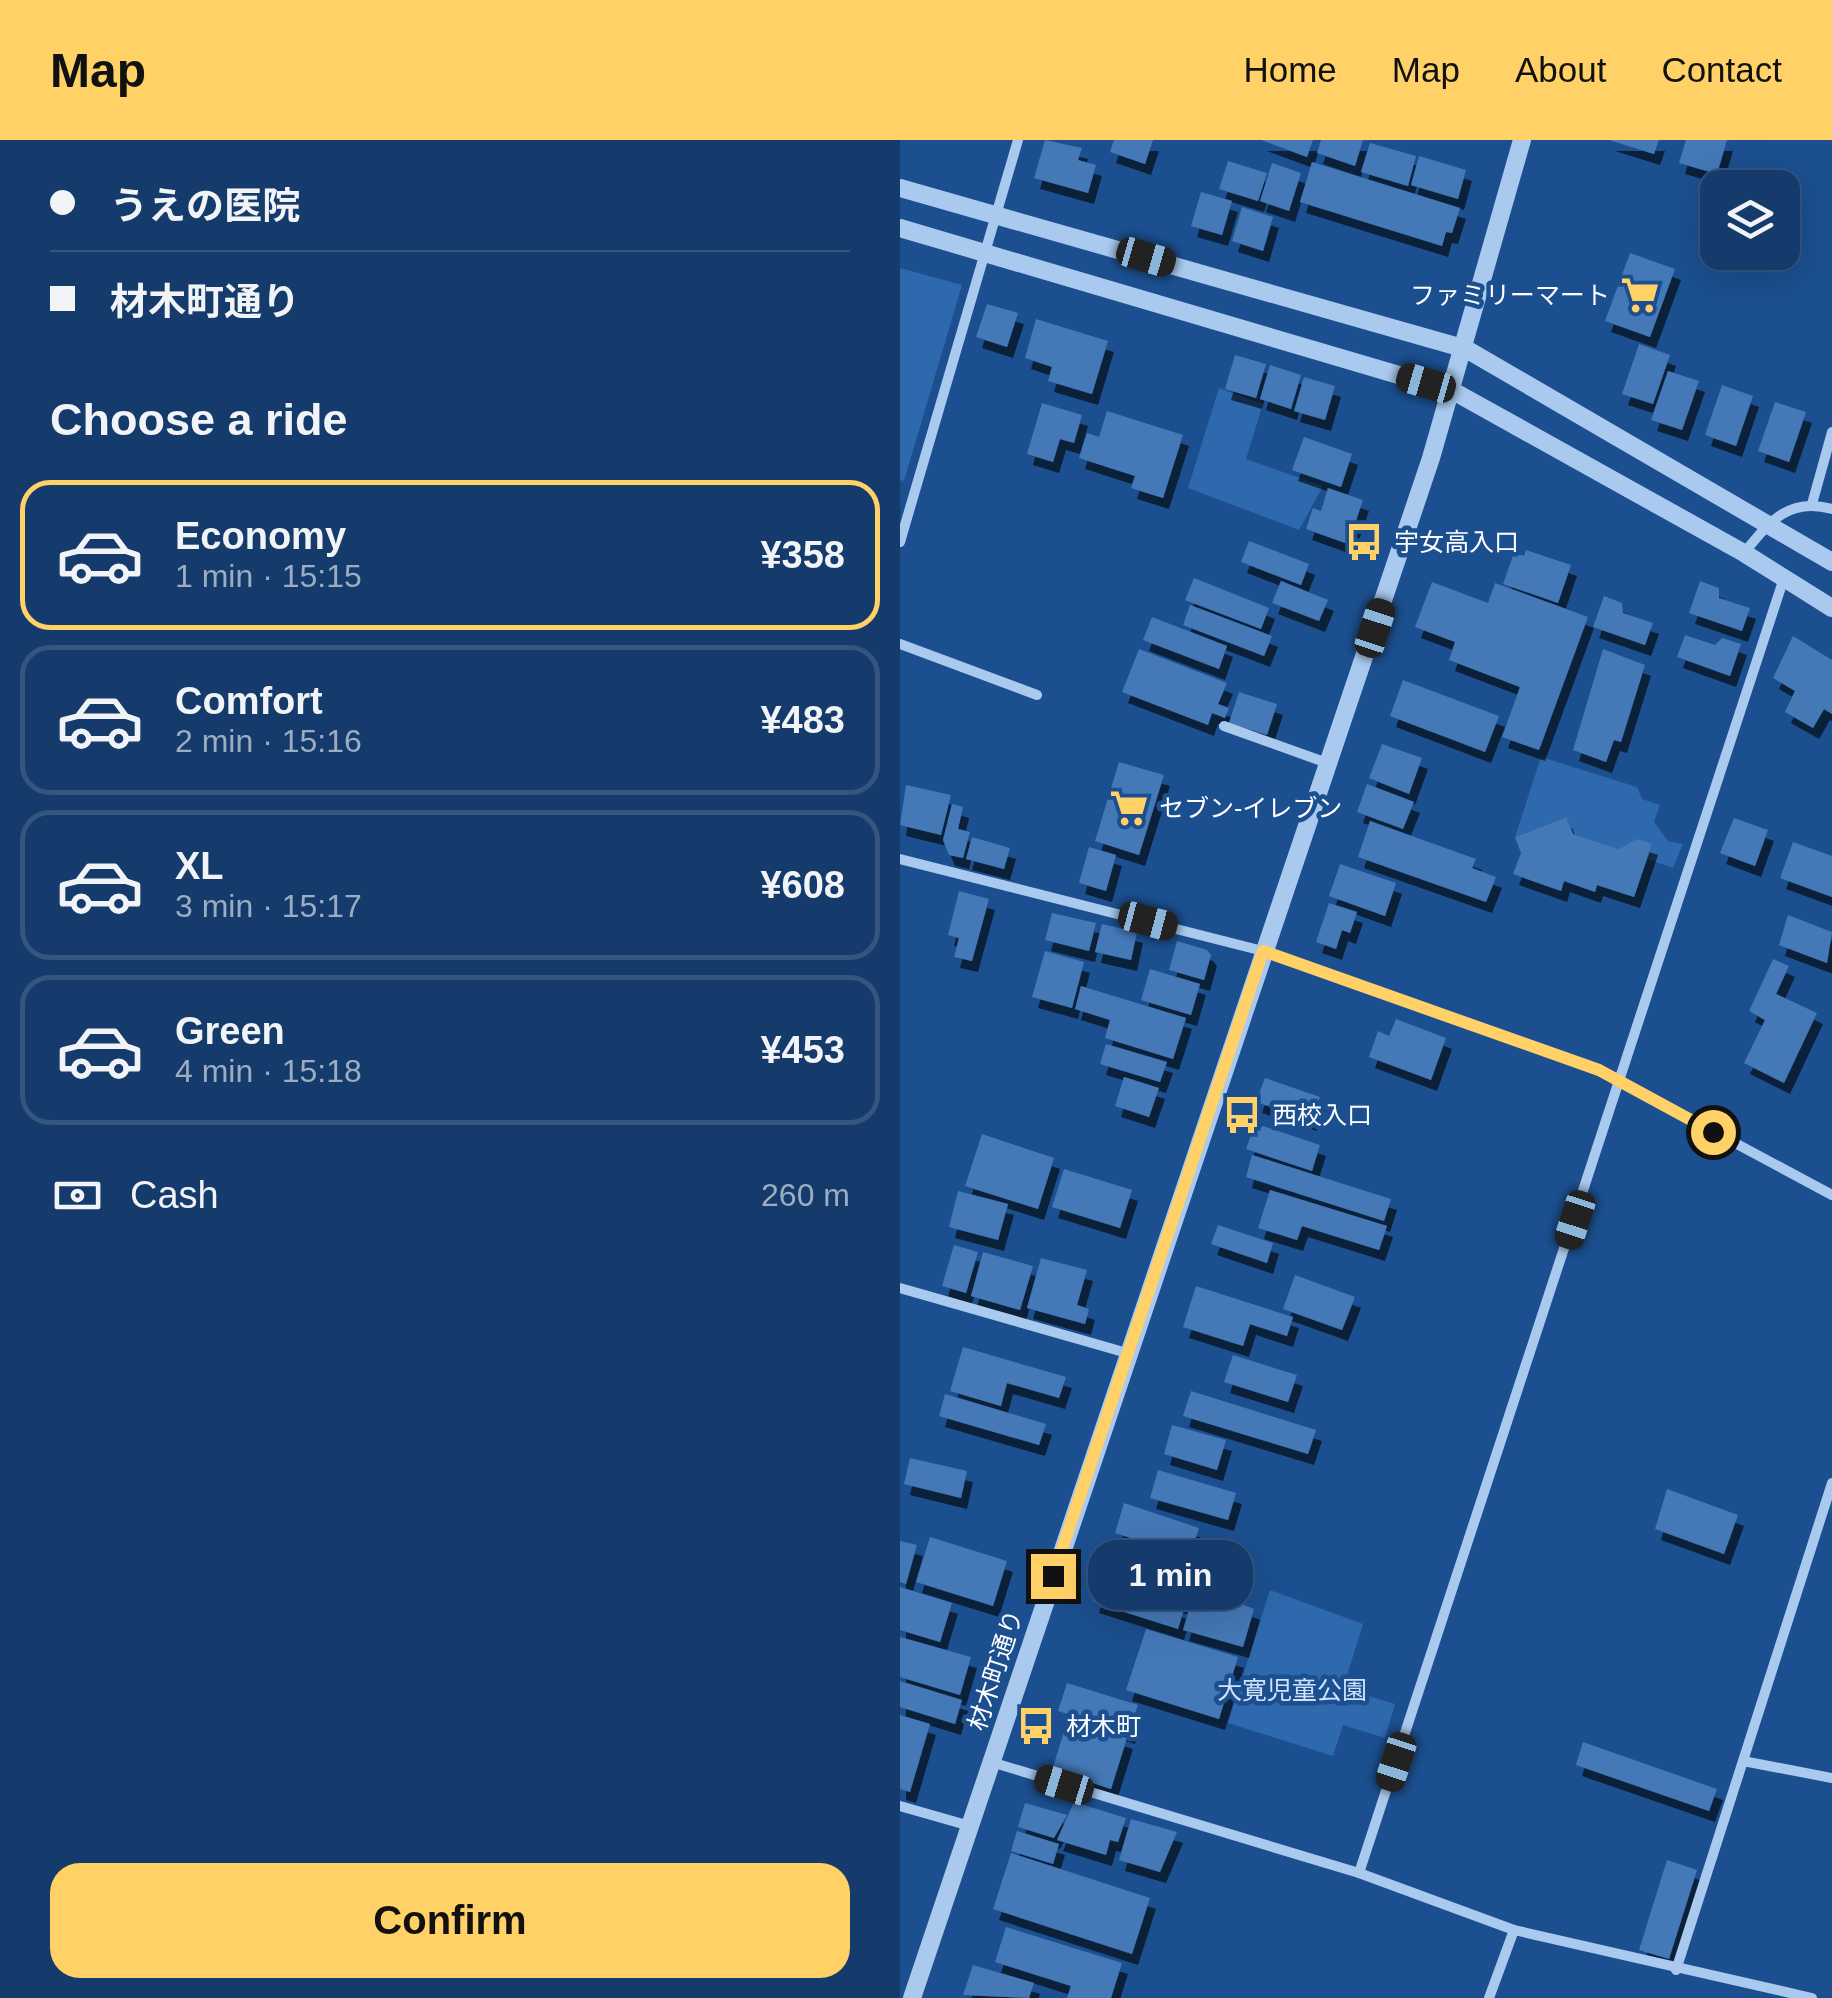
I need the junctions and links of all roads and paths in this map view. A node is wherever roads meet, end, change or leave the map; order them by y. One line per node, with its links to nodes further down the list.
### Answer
1 (1018, 140): 4 (street)
2 (1522, 140): 7 (street, 材木町通り)
3 (900, 188): 4 (street)
4 (994, 213): 6 (street); 7 (street)
5 (900, 228): 6 (street)
6 (986, 252): 8 (street); 13 (street)
7 (1466, 348): 8 (street, 材木町通り); 12 (street)
8 (1453, 391): 14 (street); 21 (street, 材木町通り)
9 (1832, 432): 10 (street)
10 (1812, 504): 11 (street); 12 (street)
11 (1832, 509)
12 (1770, 522): 14 (street); 15 (street)
13 (900, 542)
14 (1744, 553): 16 (street)
15 (1832, 562)
16 (1784, 578): 17 (street); 24 (street)
17 (1832, 608)
18 (900, 644): 19 (street)
19 (1037, 696)
20 (1224, 726): 21 (street)
21 (1330, 764): 23 (street, 材木町通り)
22 (900, 859): 23 (street)
23 (1263, 951): 24 (street); 27 (street, 材木町通り)
24 (1620, 1082): 25 (street); 34 (street)
25 (1832, 1195)
26 (900, 1288): 27 (street)
27 (1127, 1353): 30 (street, 材木町通り)
28 (1832, 1483): 29 (street)
29 (1743, 1760): 31 (street); 36 (street)
30 (991, 1762): 33 (street, 材木町通り); 34 (street)
31 (1832, 1778)
32 (900, 1806): 33 (street)
33 (970, 1826): 37 (street, 材木町通り)
34 (1360, 1873): 35 (street)
35 (1514, 1930): 36 (street); 38 (street)
36 (1676, 1970): 39 (street)
37 (912, 1998)
38 (1488, 1998)
39 (1812, 1998)

